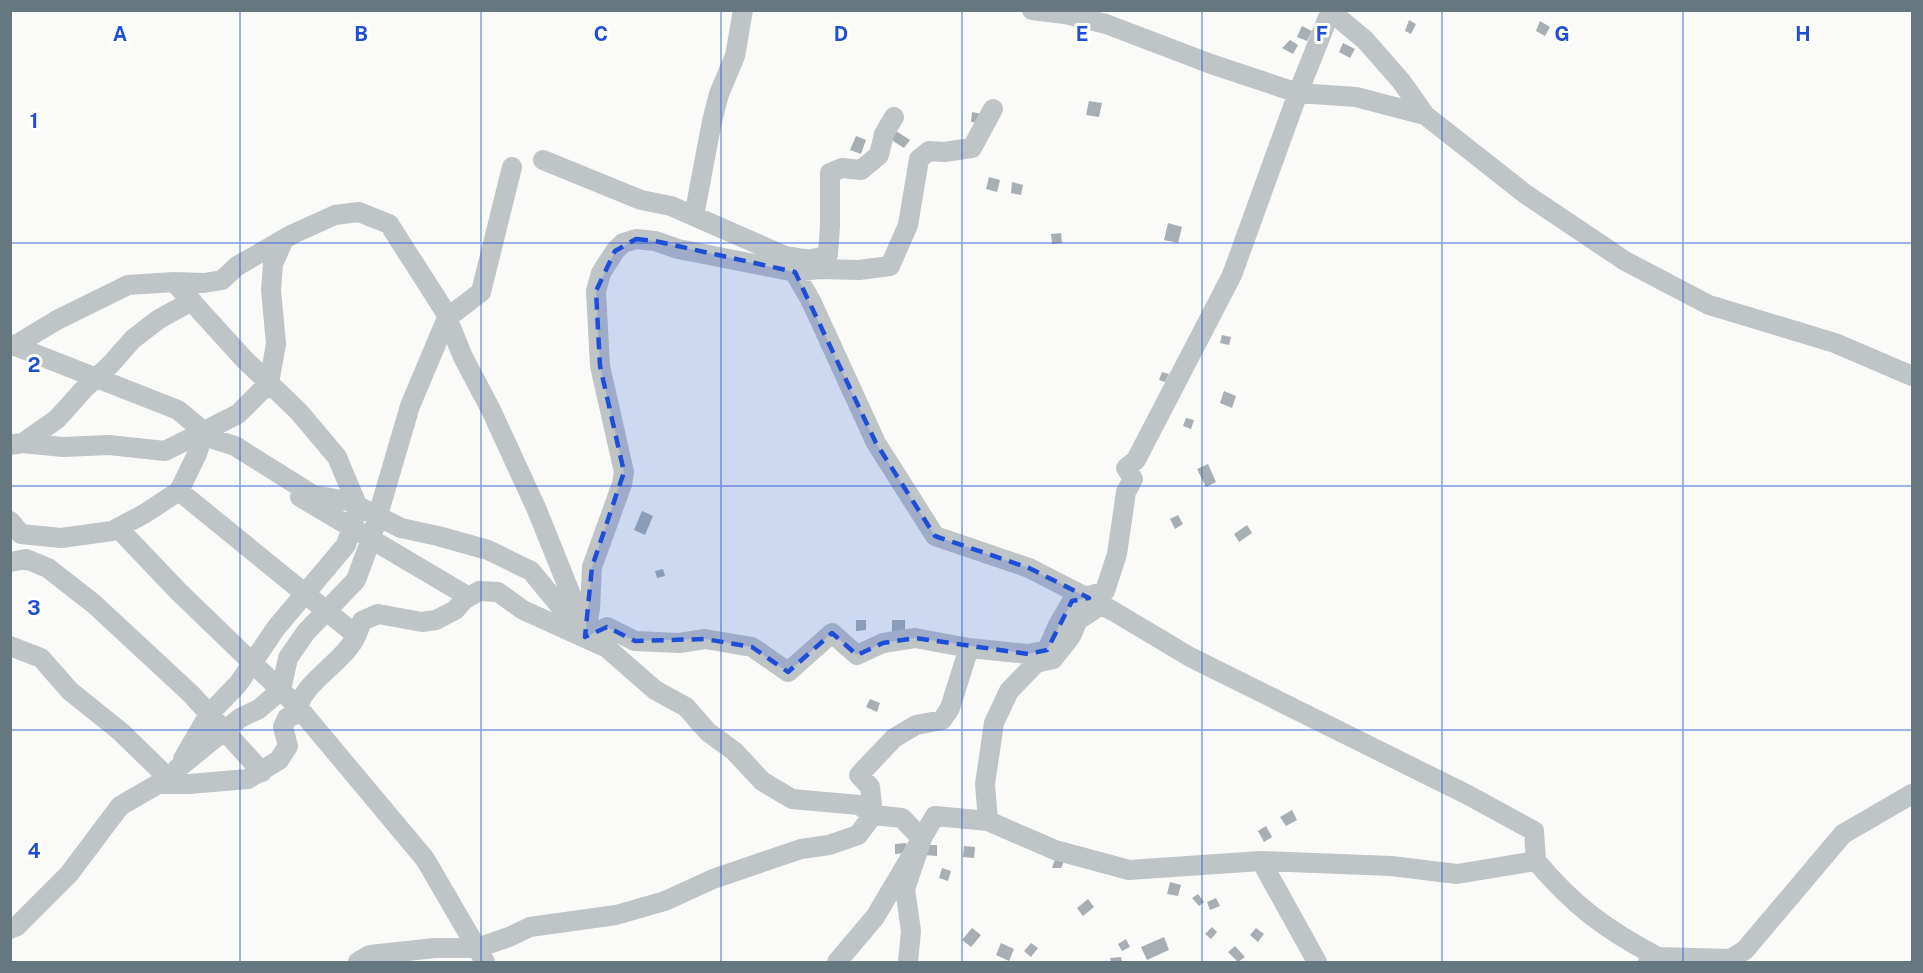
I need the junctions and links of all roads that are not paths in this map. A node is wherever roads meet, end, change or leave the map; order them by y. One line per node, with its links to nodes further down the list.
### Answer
1 (743, 10): 10 (street)
2 (1032, 10): 4 (street)
3 (1330, 11): 4 (street); 6 (street)
4 (1298, 93): 6 (street); 32 (street)
5 (993, 109): 12 (street)
6 (1425, 115): 17 (street)
7 (894, 117): 12 (street)
8 (543, 160): 10 (street)
9 (512, 167): 15 (street)
10 (694, 216): 12 (street)
11 (284, 239): 13 (street); 15 (street); 19 (street)
12 (790, 264): 32 (street); 35 (street)
13 (174, 282): 14 (street); 16 (street)
14 (192, 301): 18 (street); 19 (street)
15 (447, 318): 24 (street); 35 (street)
16 (12, 345): 18 (street)
17 (1912, 376)
18 (97, 378): 20 (street); 21 (street)
19 (269, 383): 20 (street); 23 (street)
20 (209, 436): 21 (street); 22 (street); 23 (street); 27 (street)
21 (17, 444)
22 (179, 491): 26 (street); 30 (street)
23 (358, 507): 24 (street); 27 (street)
24 (378, 516): 28 (street); 35 (street)
25 (10, 521): 26 (street)
26 (118, 528): 38 (street)
27 (352, 528): 28 (street); 30 (street)
28 (371, 539): 31 (street); 33 (street)
29 (10, 562): 41 (street)
30 (305, 594): 33 (street); 38 (street)
31 (469, 597): 34 (street); 35 (street)
32 (1095, 601): 37 (street); 47 (street); 50 (street)
33 (326, 611): 34 (street); 39 (street)
34 (356, 635): 40 (street)
35 (585, 635): 37 (street); 46 (street)
36 (10, 646): 44 (street)
37 (969, 648): 46 (street)
38 (252, 662): 39 (street); 41 (street)
39 (281, 690): 40 (street); 42 (street)
40 (297, 706): 43 (street); 52 (street)
41 (209, 714): 42 (street); 44 (street)
42 (225, 730): 43 (street); 44 (street)
43 (262, 772): 44 (street)
44 (173, 777): 51 (street)
45 (1912, 794): 54 (street)
46 (873, 815): 48 (street); 52 (street)
47 (988, 821): 48 (street); 49 (street)
48 (922, 839): 56 (street); 57 (street)
49 (1261, 861): 50 (street); 58 (street)
50 (1536, 861): 53 (street)
51 (10, 929)
52 (481, 955): 55 (street)
53 (1653, 960): 54 (street)
54 (1730, 962)
55 (358, 963)
56 (837, 963)
57 (908, 963)
58 (1317, 963)

